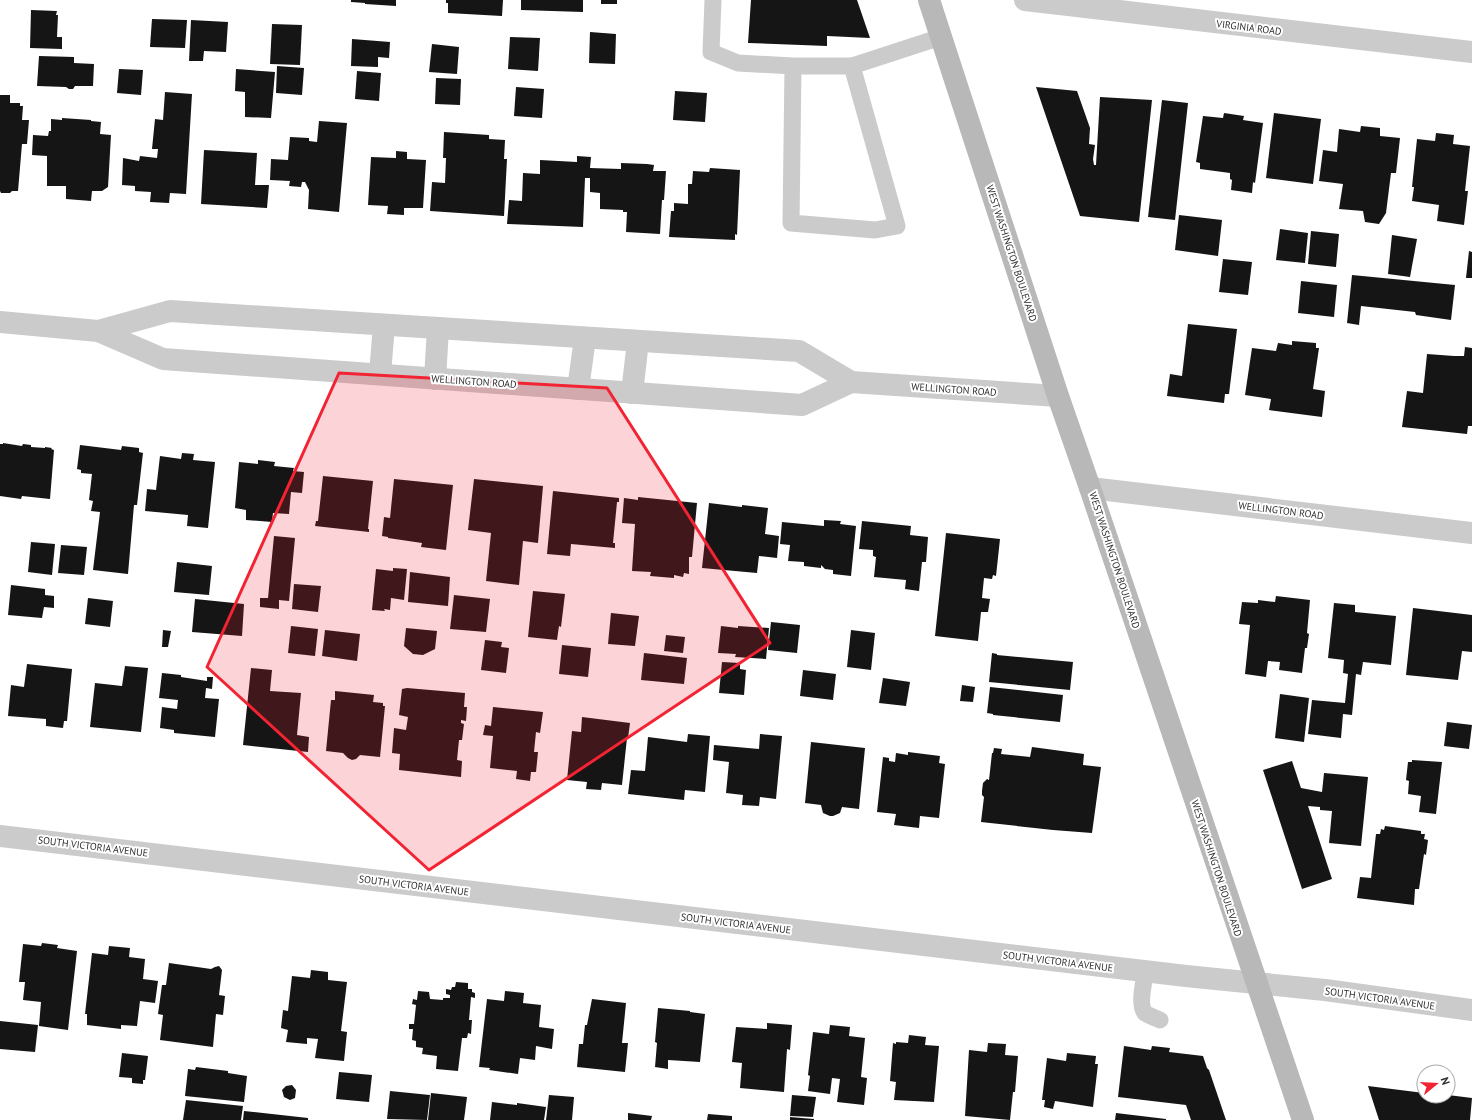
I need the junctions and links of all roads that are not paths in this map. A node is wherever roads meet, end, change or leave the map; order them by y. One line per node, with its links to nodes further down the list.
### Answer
1 (713, 0): 7 (lane)
2 (929, 0): 5 (main road, WEST WASHINGTON BOULEVARD)
3 (1038, 1): 4 (street, VIRGINIA ROAD)
4 (1130, 6): 6 (street, VIRGINIA ROAD)
5 (941, 37): 8 (lane); 20 (main road, WEST WASHINGTON BOULEVARD)
6 (1472, 52)
7 (793, 66): 8 (lane); 8 (lane)
8 (852, 66)
9 (0, 322): 12 (street, WELLINGTON ROAD)
10 (384, 325): 11 (street, WELLINGTON ROAD); 12 (street, WELLINGTON ROAD); 15 (street)
11 (438, 328): 13 (street, WELLINGTON ROAD); 16 (street)
12 (98, 331): 15 (street, WELLINGTON ROAD)
13 (586, 338): 14 (street, WELLINGTON ROAD); 18 (street)
14 (638, 341): 17 (street, WELLINGTON ROAD); 19 (street)
15 (380, 374): 16 (street, WELLINGTON ROAD)
16 (435, 379): 18 (street, WELLINGTON ROAD)
17 (851, 382): 19 (street, WELLINGTON ROAD); 20 (street, WELLINGTON ROAD)
18 (578, 389): 19 (street, WELLINGTON ROAD)
19 (632, 393)
20 (1058, 396): 21 (main road, WEST WASHINGTON BOULEVARD)
21 (1090, 488): 22 (street, WELLINGTON ROAD); 25 (main road, WEST WASHINGTON BOULEVARD)
22 (1472, 533)
23 (0, 836): 24 (street, SOUTH VICTORIA AVENUE)
24 (1146, 971): 25 (street, SOUTH VICTORIA AVENUE); 27 (lane)
25 (1256, 983): 26 (street, SOUTH VICTORIA AVENUE); 28 (main road, WEST WASHINGTON BOULEVARD)
26 (1472, 1010)
27 (1160, 1020)
28 (1303, 1120)

